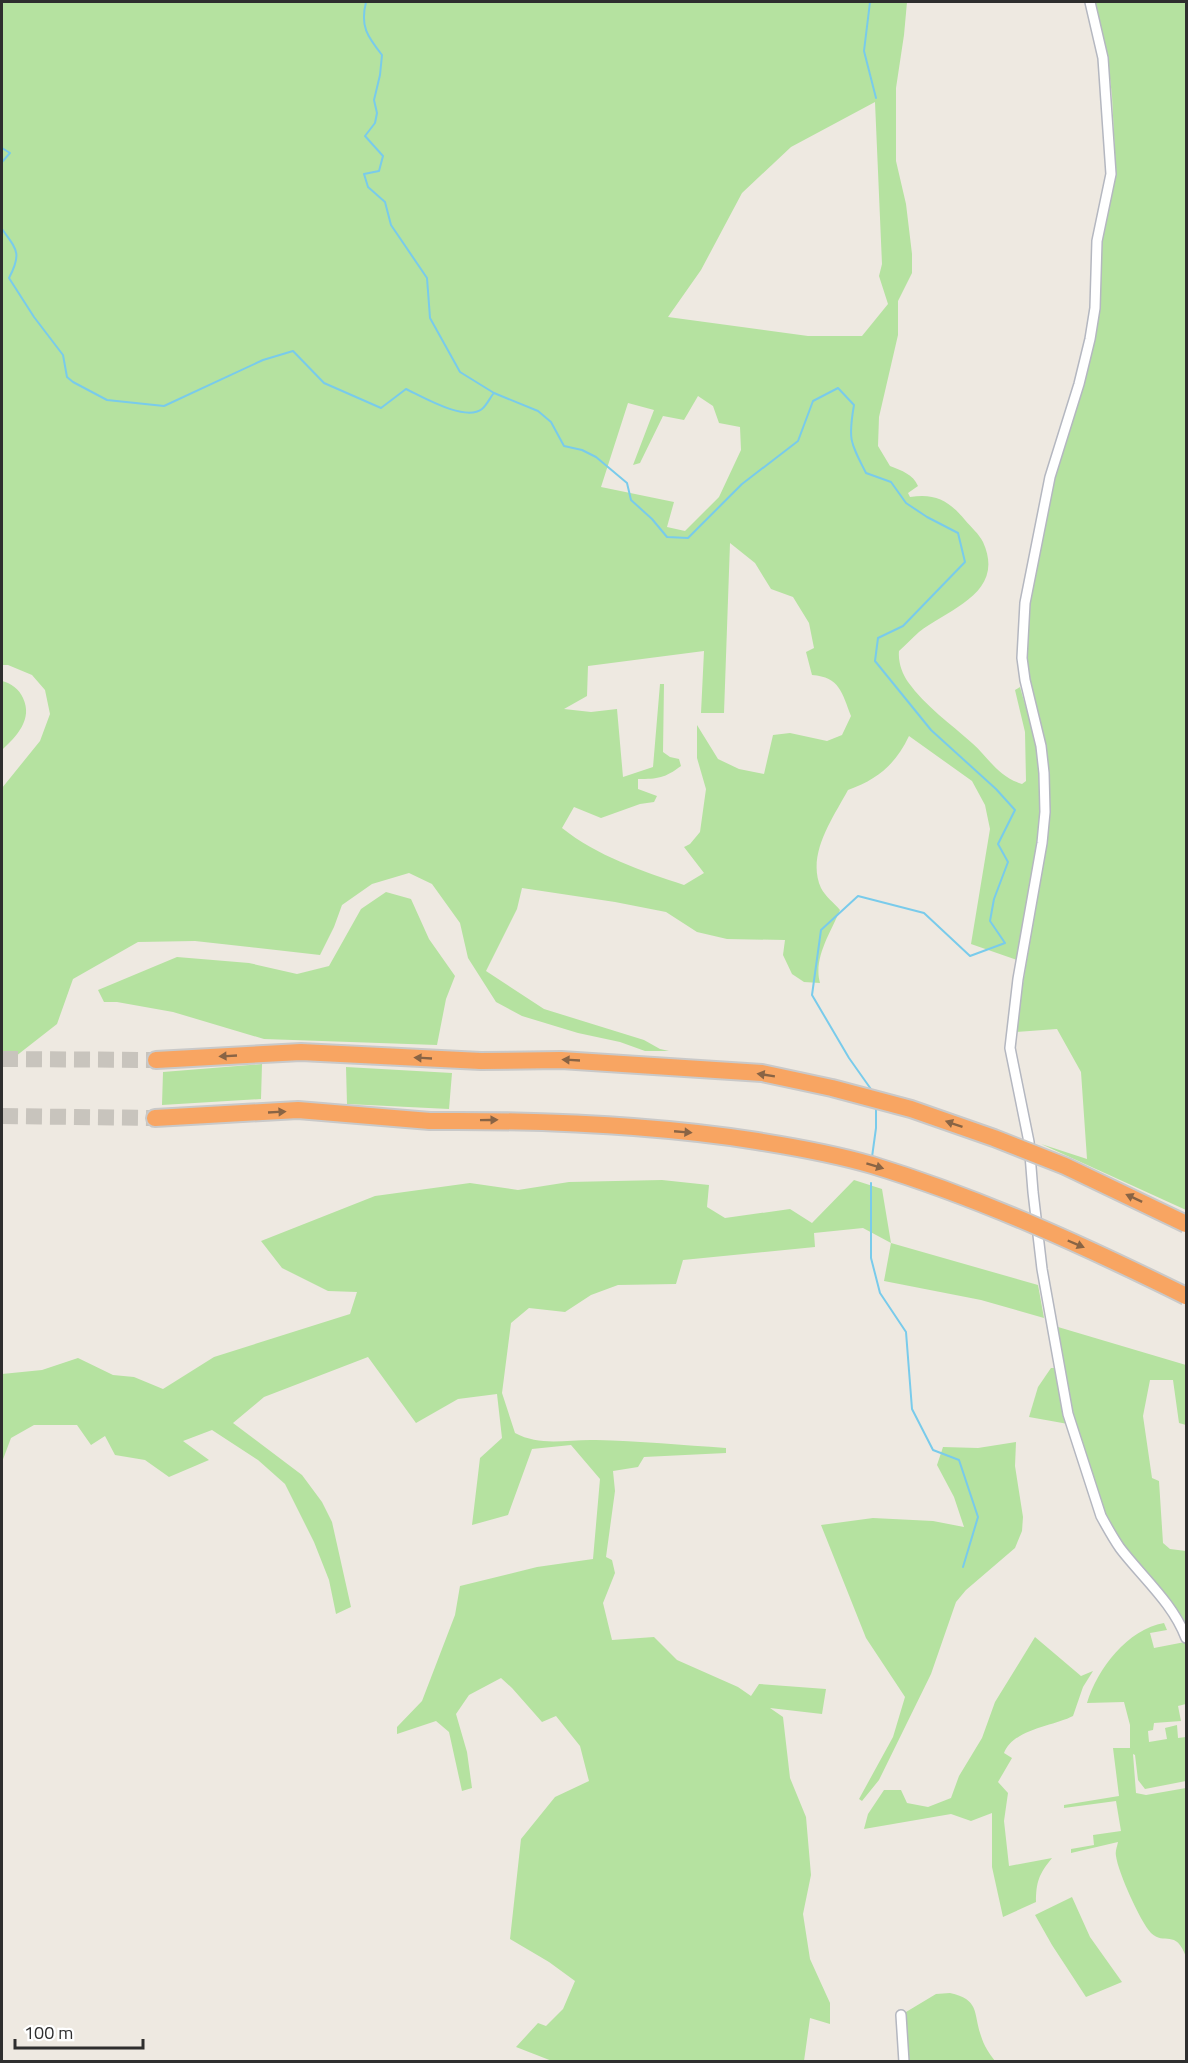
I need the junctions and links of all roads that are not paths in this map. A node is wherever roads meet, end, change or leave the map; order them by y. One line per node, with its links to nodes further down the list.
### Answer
1 (1090, 2): 6 (street)
2 (156, 1060): 4 (highway, one-way to 2, bridge)
3 (155, 1118): 5 (highway, one-way to 5, bridge)
4 (1186, 1224)
5 (1186, 1296)
6 (1186, 1638)
7 (902, 2014): 8 (street)
8 (904, 2061)

